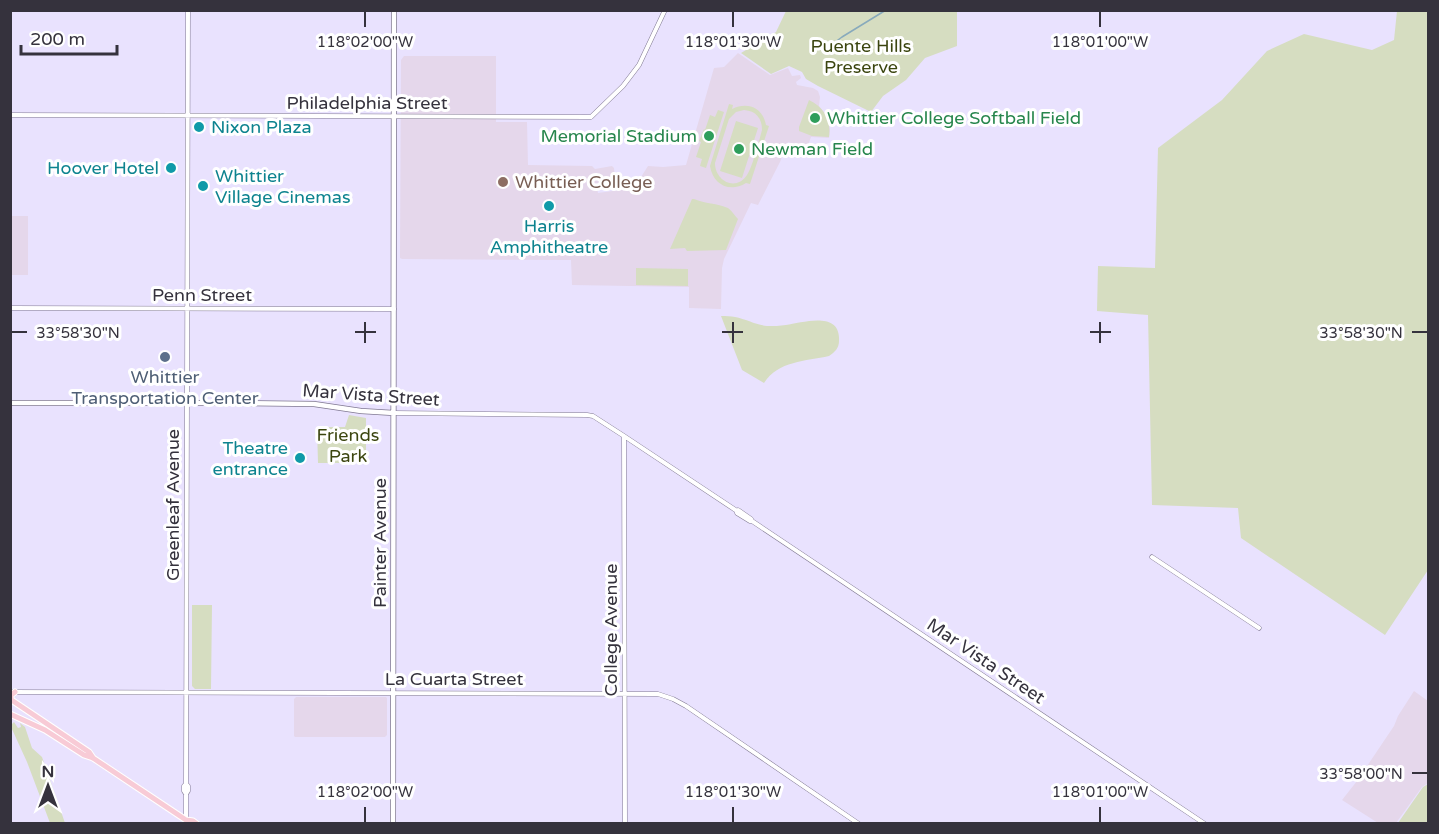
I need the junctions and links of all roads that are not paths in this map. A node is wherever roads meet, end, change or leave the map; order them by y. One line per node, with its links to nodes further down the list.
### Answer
1 (188, 10): 5 (street, Greenleaf Avenue)
2 (394, 10): 6 (main road, Painter Avenue)
3 (665, 10): 6 (street, Philadelphia Street)
4 (10, 115): 5 (street, Philadelphia Street)
5 (187, 115): 6 (street, Philadelphia Street); 8 (street, Greenleaf Avenue)
6 (394, 116): 9 (main road, Painter Avenue)
7 (10, 308): 8 (street, Penn Street)
8 (187, 309): 9 (street, Penn Street); 11 (street, Greenleaf Avenue)
9 (394, 309): 12 (main road, Painter Avenue)
10 (10, 403): 11 (main road, Mar Vista Street)
11 (187, 403): 12 (main road, Mar Vista Street); 18 (street, Greenleaf Avenue)
12 (394, 412): 13 (street, Mar Vista Street); 17 (main road, Painter Avenue)
13 (624, 436): 19 (street, College Avenue); 28 (street, Mar Vista Street)
14 (1152, 557): 15 (street)
15 (1259, 628)
16 (13, 692): 18 (street, La Cuarta Street); 20 (main road)
17 (393, 692): 18 (street, La Cuarta Street); 19 (street, La Cuarta Street); 25 (main road, Painter Avenue)
18 (186, 693): 23 (street, Greenleaf Avenue)
19 (625, 694): 26 (street, College Avenue); 27 (street, La Cuarta Street)
20 (12, 701): 22 (main road)
21 (10, 714): 22 (main road)
22 (93, 758): 23 (main road)
23 (186, 822): 24 (main road)
24 (197, 824)
25 (393, 824)
26 (625, 824)
27 (859, 824)
28 (1204, 824)

